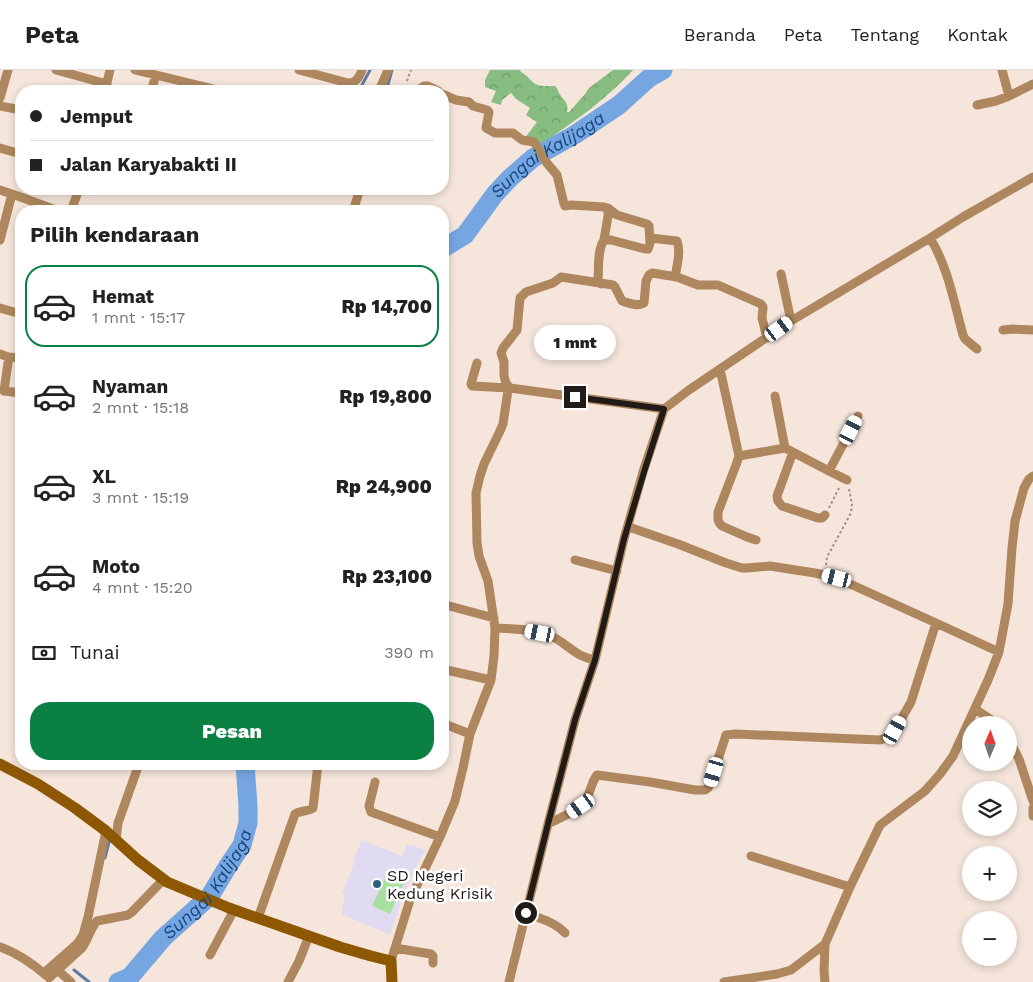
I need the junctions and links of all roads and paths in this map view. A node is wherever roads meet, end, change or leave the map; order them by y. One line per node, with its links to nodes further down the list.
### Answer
1 (8, 70): 20 (street)
2 (56, 70): 10 (street)
3 (110, 70): 11 (street)
4 (135, 70): 9 (street)
5 (299, 70): 14 (street)
6 (362, 70): 15 (street)
7 (388, 70): 16 (street)
8 (1002, 70): 18 (street)
9 (156, 75): 12 (street); 13 (street)
10 (98, 85)
11 (107, 85)
12 (153, 85)
13 (186, 85)
14 (340, 85)
15 (350, 85)
16 (382, 85)
17 (1032, 87): 18 (street)
18 (1009, 96): 21 (street)
19 (449, 97): 30 (street)
20 (0, 98)
21 (977, 105)
22 (0, 106): 23 (street)
23 (15, 109)
24 (0, 148): 25 (street)
25 (15, 152)
26 (1033, 177): 32 (street)
27 (0, 190): 28 (street)
28 (12, 194): 29 (street); 33 (street)
29 (42, 205)
30 (608, 208): 31 (street); 34 (street)
31 (650, 238): 34 (street); 36 (street)
32 (930, 238): 40 (street); 44 (street)
33 (0, 240)
34 (604, 240): 37 (street)
35 (781, 274): 40 (street)
36 (675, 276): 37 (street); 43 (street)
37 (601, 284): 48 (street)
38 (0, 308): 39 (street)
39 (15, 312)
40 (791, 321): 43 (street)
41 (1003, 330): 42 (street)
42 (1033, 330)
43 (767, 338): 47 (street)
44 (976, 349)
45 (4, 355): 49 (street)
46 (478, 363): 48 (street)
47 (720, 369): 52 (street); 55 (street)
48 (510, 388): 52 (street); 66 (street)
49 (2, 390): 50 (street)
50 (15, 393)
51 (775, 396): 54 (street)
52 (664, 409): 60 (street)
53 (858, 416): 56 (street)
54 (789, 450): 55 (street); 56 (street); 59 (street)
55 (739, 456): 61 (street)
56 (829, 472): 58 (street)
57 (1033, 476): 68 (street)
58 (845, 480): 59 (path); 64 (path)
59 (825, 515)
60 (629, 526): 63 (street); 64 (street)
61 (756, 540)
62 (575, 560): 63 (street)
63 (617, 571): 69 (street)
64 (824, 574): 67 (street)
65 (449, 607): 66 (street)
66 (495, 623): 69 (street); 71 (street)
67 (936, 623): 68 (street); 84 (street)
68 (999, 652): 72 (street)
69 (595, 660): 84 (street)
70 (449, 671): 71 (street)
71 (491, 680): 75 (street)
72 (975, 709): 73 (street); 89 (street)
73 (986, 716)
74 (449, 725): 75 (street)
75 (470, 734): 86 (street)
76 (1018, 757): 81 (street)
77 (0, 764): 85 (street)
78 (137, 770): 85 (street)
79 (317, 770): 92 (street)
80 (375, 782): 86 (street)
81 (1033, 801)
82 (1033, 808): 83 (street)
83 (1033, 816)
84 (548, 824): 91 (street)
85 (111, 836): 88 (street); 101 (street)
86 (440, 837): 97 (street)
87 (751, 856): 89 (street)
88 (167, 882): 90 (street); 101 (street)
89 (850, 887): 95 (street)
90 (231, 909): 92 (street); 98 (street)
91 (526, 913): 93 (street); 106 (street)
92 (258, 918): 94 (street)
93 (565, 933)
94 (309, 936): 99 (street); 104 (street)
95 (825, 944): 107 (street); 108 (street)
96 (0, 947): 102 (street)
97 (395, 948): 99 (street); 100 (street)
98 (210, 955)
99 (391, 961): 105 (street)
100 (433, 963)
101 (55, 968): 102 (street); 103 (street)
102 (49, 978)
103 (70, 982)
104 (288, 982)
105 (392, 982)
106 (509, 982)
107 (724, 982)
108 (825, 982)

